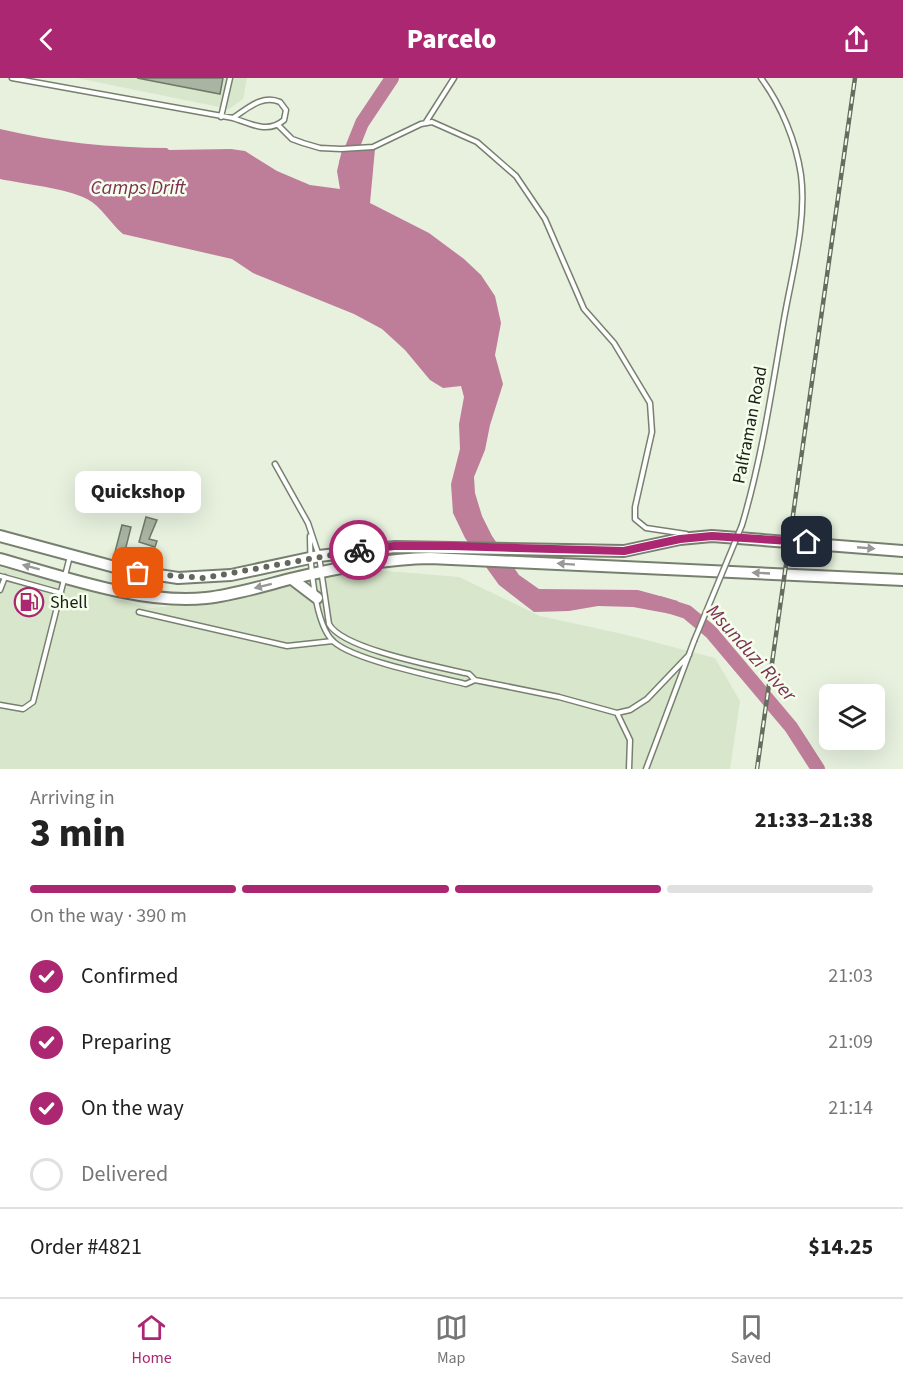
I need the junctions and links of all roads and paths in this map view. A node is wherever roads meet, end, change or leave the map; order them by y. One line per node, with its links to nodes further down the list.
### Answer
1 (12, 78): 5 (lane)
2 (230, 78): 5 (lane)
3 (454, 78): 7 (lane)
4 (761, 78): 27 (lane, Palframan Road, bridge)
5 (221, 117): 6 (lane)
6 (233, 118): 8 (lane); 8 (lane)
7 (426, 123): 8 (lane); 12 (lane)
8 (278, 125)
9 (275, 464): 10 (lane)
10 (310, 532): 17 (lane); 17 (lane)
11 (0, 536): 14 (main road)
12 (696, 537): 13 (main road, one-way to 13); 15 (main road)
13 (903, 551)
14 (70, 555): 17 (main road); 18 (lane)
15 (516, 555): 17 (main road); 17 (main road); 21 (main road, one-way to 15)
16 (0, 559): 18 (main road, one-way to 16)
17 (316, 565): 20 (main road); 24 (lane); 28 (lane)
18 (66, 576): 20 (main road, one-way to 18); 23 (lane)
19 (2, 577): 22 (lane); 23 (lane)
20 (292, 579): 24 (main road)
21 (903, 580)
22 (0, 590)
23 (61, 593): 29 (lane)
24 (317, 598): 26 (lane)
25 (140, 612): 26 (lane)
26 (333, 641): 28 (lane)
27 (689, 655): 30 (lane); 32 (lane, Palframan Road)
28 (475, 680): 30 (lane)
29 (0, 705)
30 (617, 713): 31 (lane)
31 (629, 769)
32 (646, 769)

